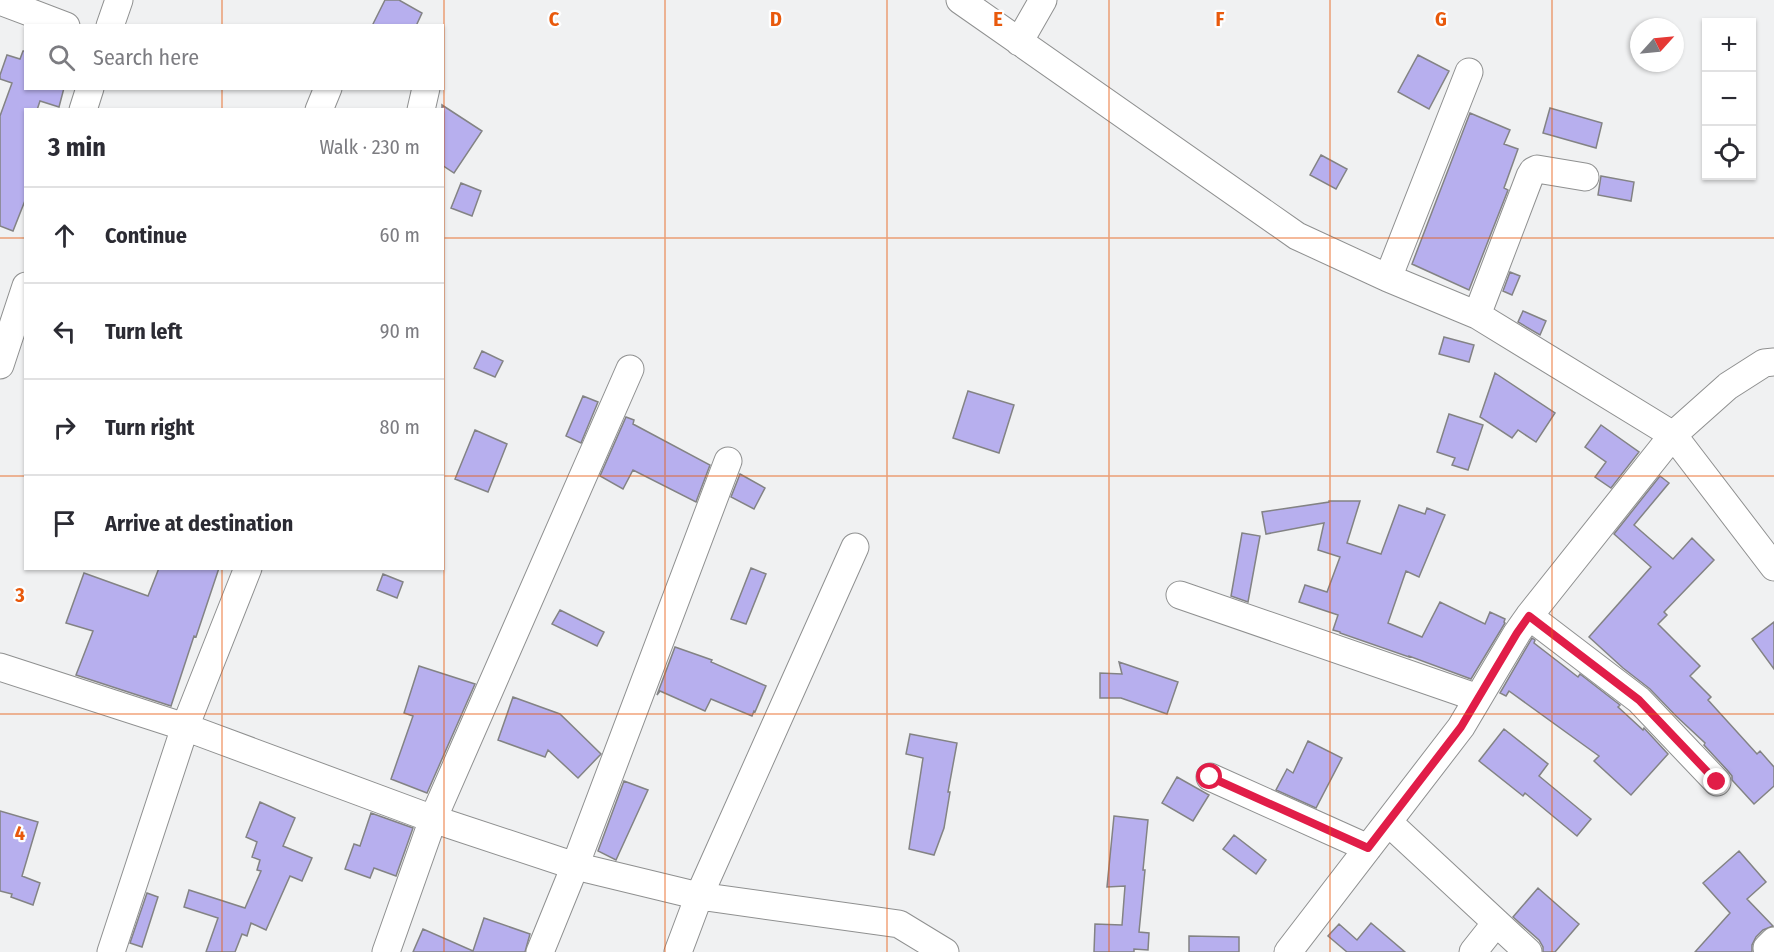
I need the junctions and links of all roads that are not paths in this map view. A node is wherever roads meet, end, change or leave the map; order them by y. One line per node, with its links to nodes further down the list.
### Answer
1 (118, 0): 6 (street)
2 (960, 0): 7 (street)
3 (1043, 0): 7 (street)
4 (0, 1): 5 (street)
5 (61, 24)
6 (111, 24)
7 (1019, 42): 16 (street)
8 (1469, 72): 16 (street)
9 (89, 90): 12 (street)
10 (327, 90): 13 (street)
11 (426, 90): 14 (street)
12 (84, 108)
13 (320, 108)
14 (421, 108)
15 (1586, 177): 18 (street)
16 (1388, 278): 18 (street)
17 (24, 292): 20 (street)
18 (1477, 315): 22 (street)
19 (1774, 362): 22 (street)
20 (0, 365)
21 (630, 369): 34 (street)
22 (1673, 435): 25 (street); 28 (street)
23 (728, 461): 37 (street)
24 (855, 547): 38 (street)
25 (1774, 567)
26 (247, 570): 31 (street)
27 (1180, 595): 30 (street)
28 (1529, 616): 30 (street); 33 (street)
29 (0, 667): 31 (street)
30 (1478, 698): 35 (street)
31 (185, 727): 34 (street); 40 (street)
32 (1210, 777): 36 (street)
33 (1717, 782)
34 (433, 819): 37 (street); 41 (street)
35 (1388, 822): 36 (street); 39 (street)
36 (1368, 848): 45 (street)
37 (575, 866): 38 (street); 42 (street)
38 (699, 896): 43 (street); 44 (street)
39 (1496, 923): 46 (street); 47 (street)
40 (111, 952)
41 (386, 952)
42 (540, 952)
43 (678, 952)
44 (945, 952)
45 (1288, 952)
46 (1473, 952)
47 (1528, 952)

